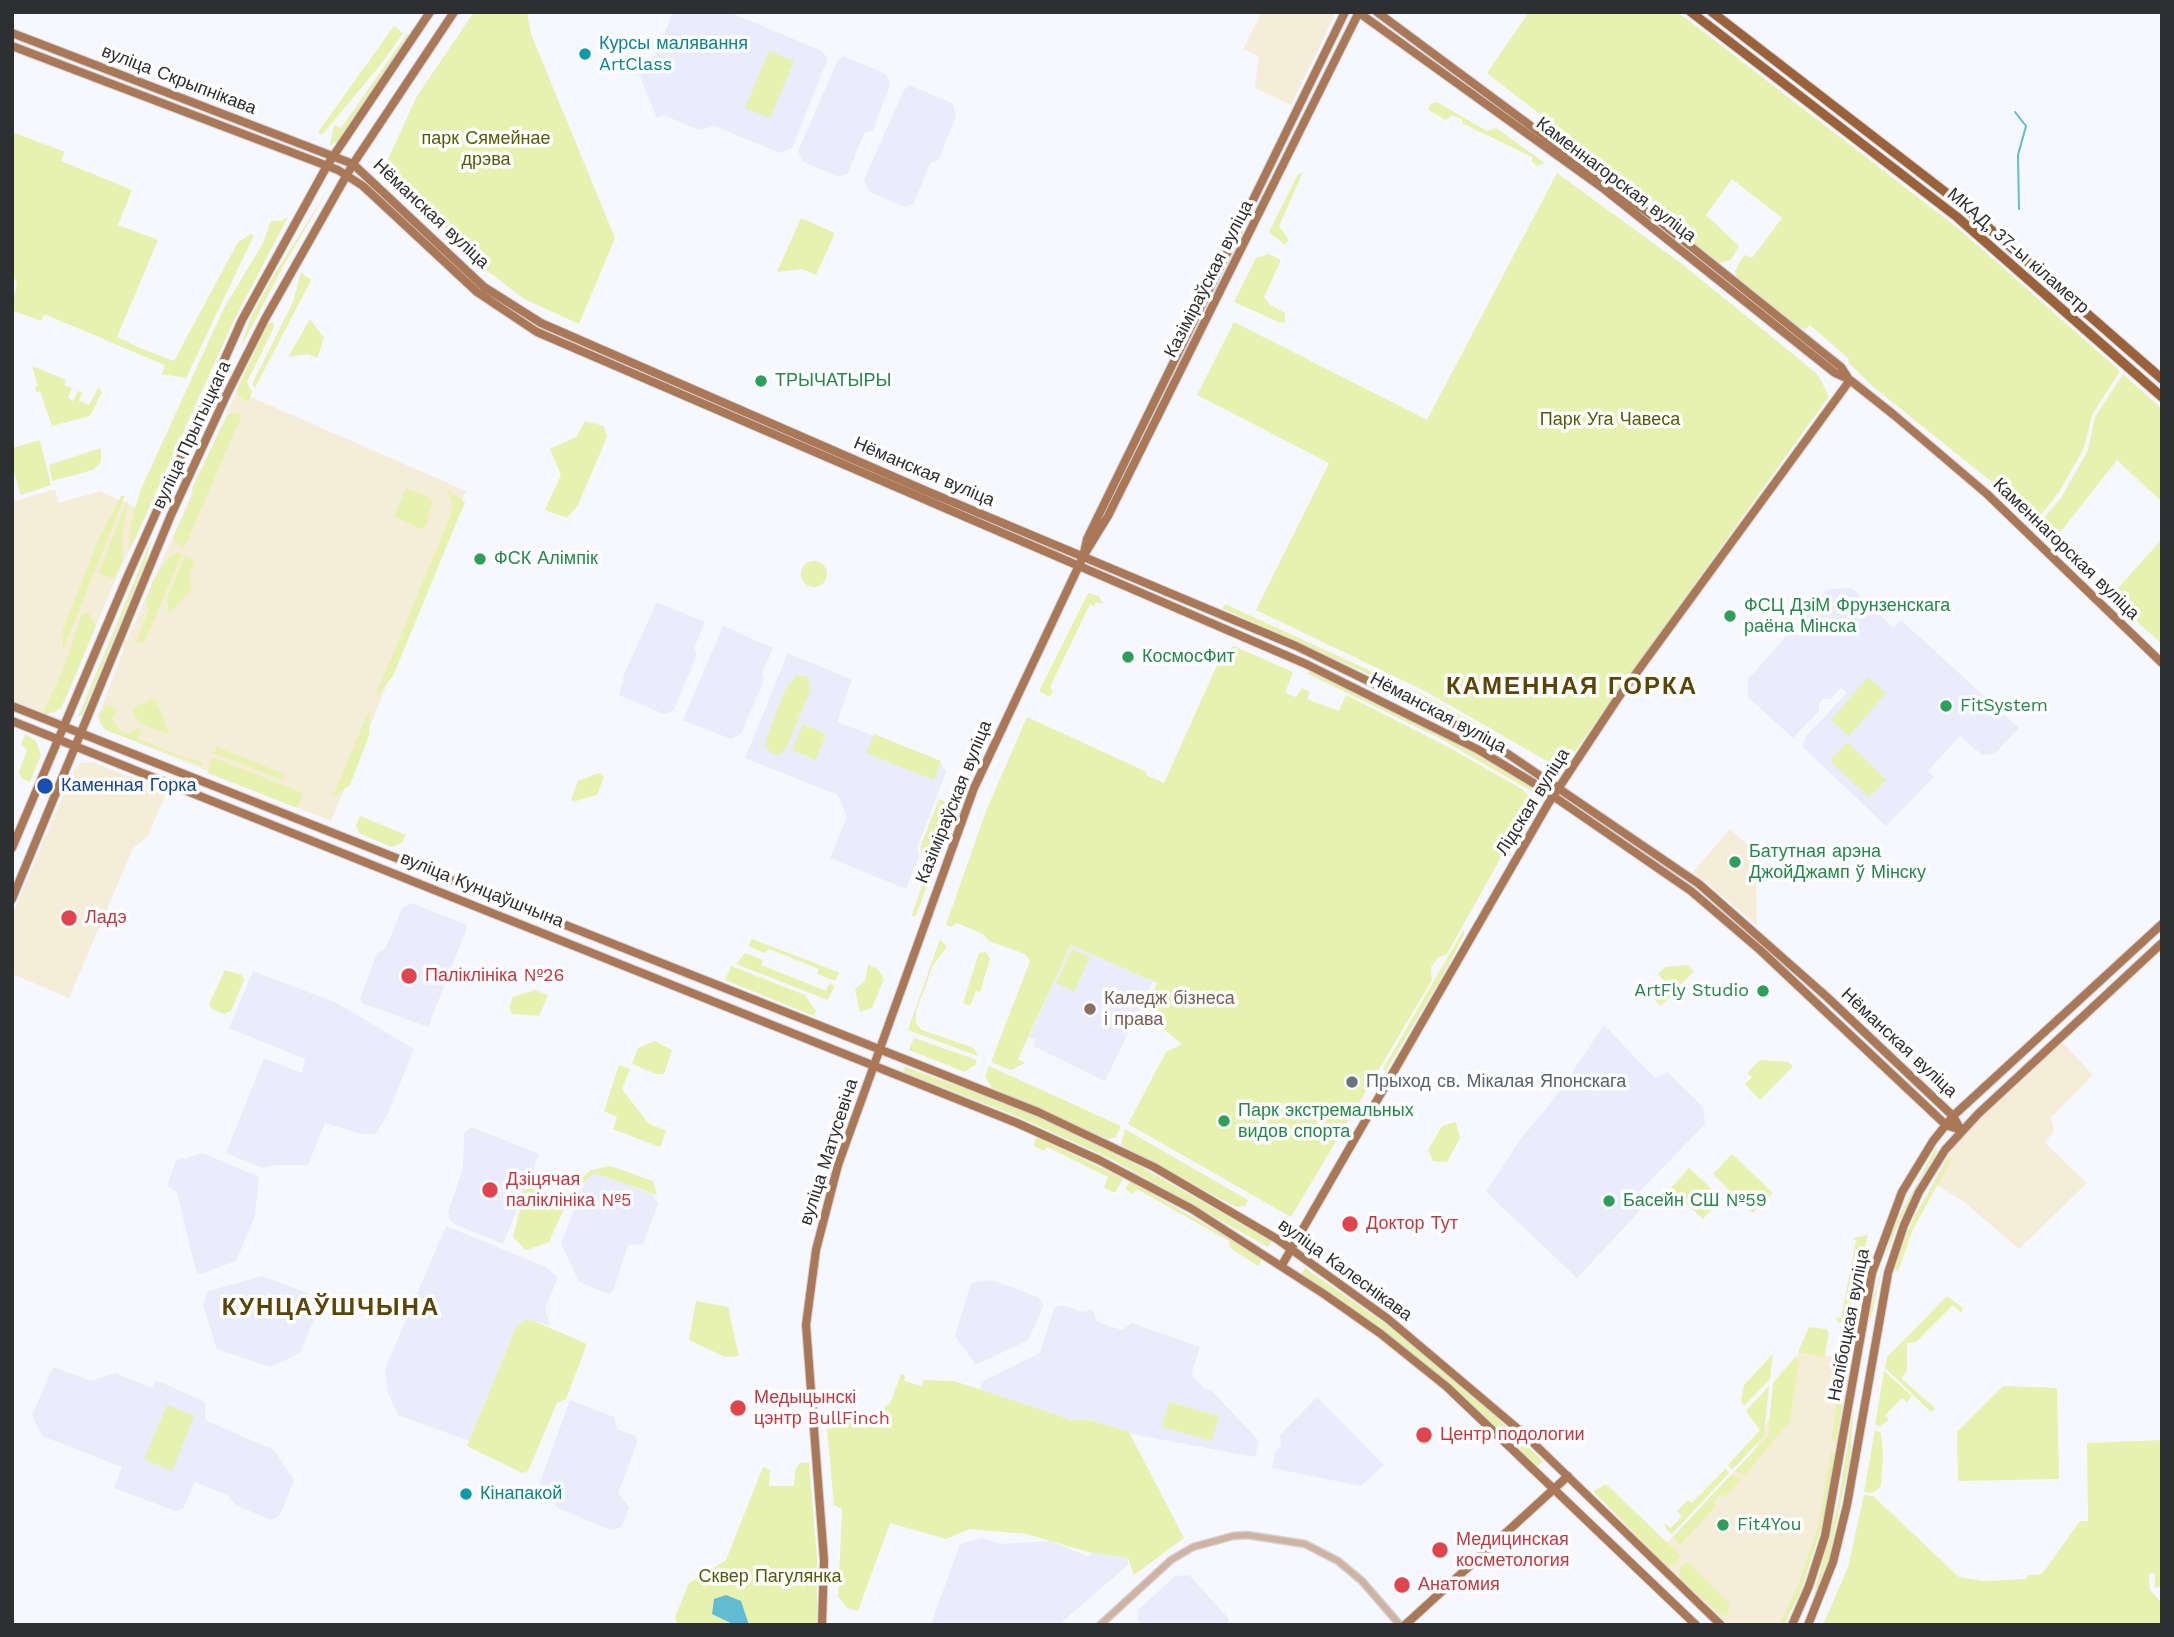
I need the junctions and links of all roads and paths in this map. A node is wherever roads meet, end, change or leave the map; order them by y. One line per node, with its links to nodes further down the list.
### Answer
1 (430, 12): 10 (main road, вуліца Прытыцкага)
2 (454, 12): 12 (main road, вуліца Прытыцкага)
3 (1345, 12): 19 (main road, Казіміраўская вуліца)
4 (1358, 12): 15 (main road, Каменнагорская вуліца); 19 (main road, Казіміраўская вуліца)
5 (1377, 12): 15 (main road, Каменнагорская вуліца)
6 (1692, 12): 16 (highway, МКАД, 37-ы кіламетр)
7 (1712, 12): 14 (highway, МКАД, 37-ы кіламетр)
8 (12, 33): 10 (main road, вуліца Скрыпнікава)
9 (12, 46): 11 (main road, вуліца Скрыпнікава)
10 (335, 154): 11 (main road, вуліца Прытыцкага); 12 (main road, Нёманская вуліца)
11 (328, 164): 13 (main road, Нёманская вуліца); 17 (main road, вуліца Прытыцкага)
12 (353, 164): 13 (main road, вуліца Прытыцкага); 19 (main road, Нёманская вуліца)
13 (347, 175): 18 (main road, вуліца Прытыцкага); 20 (main road, Нёманская вуліца)
14 (2162, 379)
15 (1850, 380): 23 (main road, Каменнагорская вуліца); 30 (main road, Лідская вуліца)
16 (2162, 397)
17 (160, 503): 18 (main road); 26 (main road, вуліца Прытыцкага)
18 (171, 515): 27 (main road, вуліца Прытыцкага)
19 (1083, 557): 20 (main road, Казіміраўская вуліца); 21 (main road, Нёманская вуліца)
20 (1078, 566): 22 (main road, Нёманская вуліца); 38 (main road, Казіміраўская вуліца)
21 (1235, 620): 22 (main road); 30 (main road, Нёманская вуліца)
22 (1230, 631): 31 (main road, Нёманская вуліца)
23 (2162, 663)
24 (12, 706): 26 (main road, вуліца Кунцаўшчына)
25 (12, 721): 28 (main road, вуліца Кунцаўшчына)
26 (65, 726): 27 (main road, вуліца Кунцаўшчына); 28 (main road, вуліца Прытыцкага)
27 (82, 732): 29 (main road, вуліца Прытыцкага); 38 (main road, вуліца Кунцаўшчына)
28 (59, 740): 29 (main road, вуліца Кунцаўшчына); 32 (main road, вуліца Прытыцкага)
29 (77, 746): 33 (main road, вуліца Прытыцкага); 39 (main road, вуліца Кунцаўшчына)
30 (1560, 786): 31 (main road, Лідская вуліца); 34 (main road, Нёманская вуліца)
31 (1553, 796): 35 (main road, Нёманская вуліца); 43 (main road, Лідская вуліца)
32 (12, 848)
33 (12, 899)
34 (1734, 915): 35 (main road); 40 (main road, Нёманская вуліца)
35 (1727, 922): 41 (main road, Нёманская вуліца)
36 (2162, 924): 40 (main road, Налібоцкая вуліца)
37 (2162, 943): 42 (main road, Налібоцкая вуліца)
38 (880, 1049): 39 (main road, Казіміраўская вуліца); 43 (main road, вуліца Калеснікава)
39 (874, 1066): 44 (main road, вуліца Калеснікава); 49 (main road, вуліца Матусевіча)
40 (1953, 1116): 41 (main road, Налібоцкая вуліца); 42 (main road, Нёманская вуліца)
41 (1946, 1125): 42 (main road, Нёманская вуліца); 45 (main road, Налібоцкая вуліца)
42 (1961, 1130): 46 (main road, Налібоцкая вуліца)
43 (1292, 1249): 44 (main road, Лідская вуліца); 47 (main road, вуліца Калеснікава)
44 (1282, 1265): 48 (main road, вуліца Калеснікава)
45 (1850, 1399): 46 (main road); 54 (main road, Налібоцкая вуліца)
46 (1865, 1401): 55 (main road, Налібоцкая вуліца)
47 (1568, 1476): 48 (main road); 53 (main road, вуліца Калеснікава)
48 (1554, 1490): 51 (main road); 52 (main road, вуліца Калеснікава)
49 (822, 1625)
50 (1100, 1625): 51 (street)
51 (1402, 1625)
52 (1696, 1625)
53 (1721, 1625)
54 (1792, 1625)
55 (1808, 1625)

